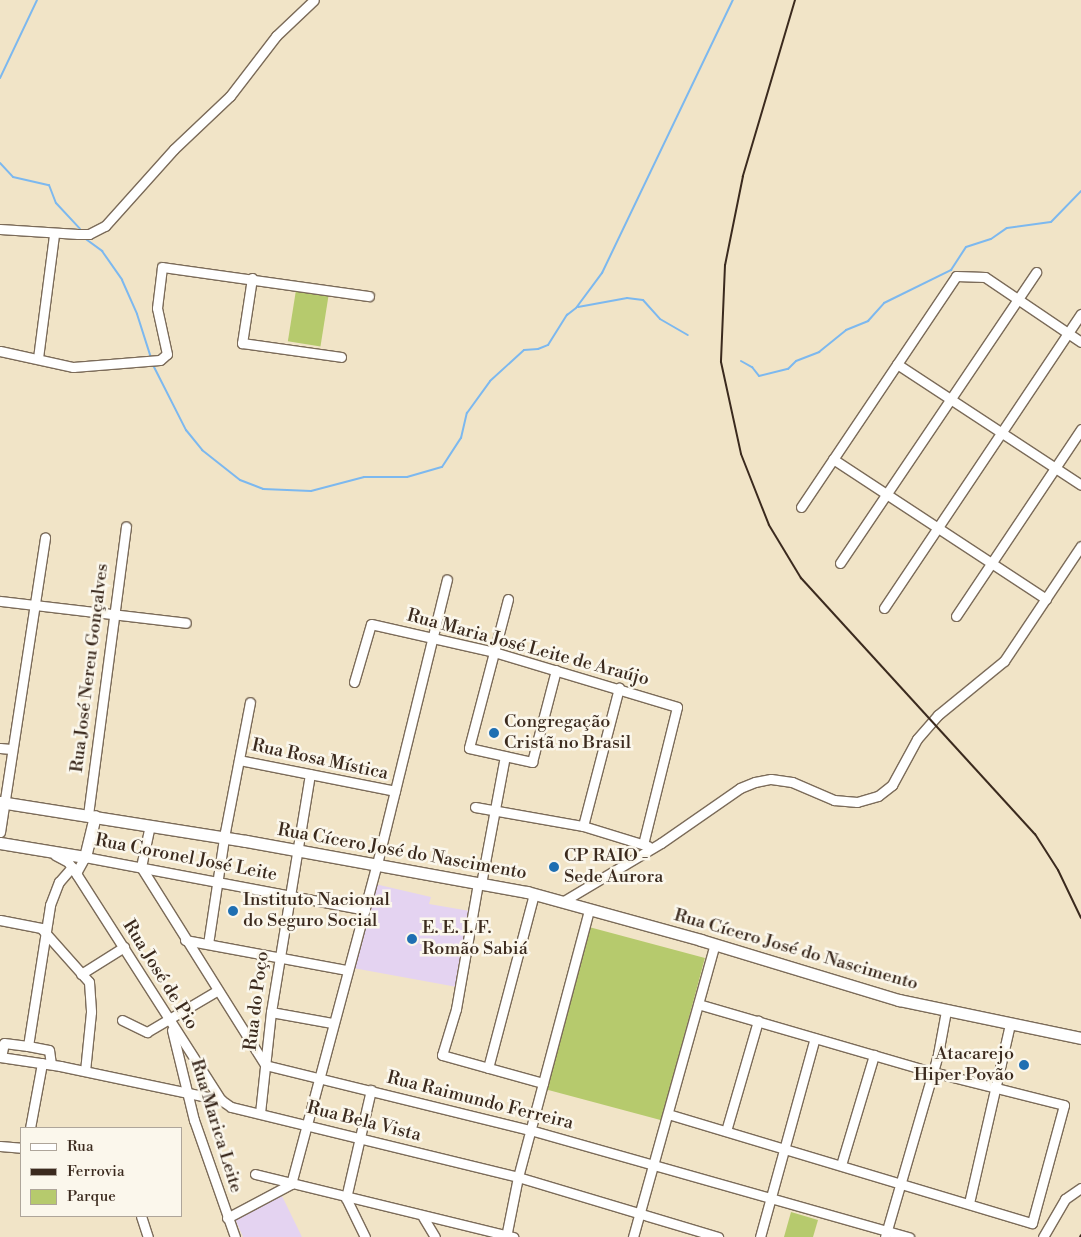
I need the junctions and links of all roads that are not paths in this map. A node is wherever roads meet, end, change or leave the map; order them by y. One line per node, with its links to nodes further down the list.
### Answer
1 (314, 0): 3 (street)
2 (0, 229): 3 (street)
3 (54, 235): 13 (street)
4 (1036, 272): 7 (street)
5 (252, 278): 6 (street); 12 (street); 13 (street)
6 (369, 296)
7 (1017, 299): 9 (street); 14 (street); 15 (street)
8 (1081, 314): 9 (street)
9 (1068, 334): 10 (street); 17 (street)
10 (1081, 342)
11 (0, 351): 13 (street)
12 (341, 357)
13 (38, 358)
14 (897, 364): 15 (street); 18 (street)
15 (951, 398): 17 (street); 21 (street)
16 (1081, 429): 19 (street)
17 (1003, 431): 19 (street); 24 (street)
18 (833, 459): 21 (street); 22 (street)
19 (1056, 466): 20 (street); 28 (street)
20 (1081, 485)
21 (887, 494): 24 (street); 27 (street)
22 (801, 507)
23 (126, 526): 35 (street, Rua José Nereu Gonçalves)
24 (938, 528): 28 (street); 34 (street)
25 (45, 537): 33 (street)
26 (1081, 546): 31 (street)
27 (840, 563)
28 (991, 563): 31 (street); 36 (street)
29 (447, 579): 38 (street)
30 (508, 599): 39 (street)
31 (1046, 599): 62 (street)
32 (0, 600): 33 (street)
33 (33, 606): 35 (street); 45 (street)
34 (884, 608)
35 (114, 616): 37 (street); 54 (street, Rua José Nereu Gonçalves)
36 (956, 616)
37 (186, 623)
38 (432, 637): 39 (street, Rua Maria José Leite de Araújo); 41 (street, Rua Maria José Leite de Araújo); 50 (street)
39 (494, 652): 40 (street, Rua Maria José Leite de Araújo); 46 (street)
40 (556, 670): 42 (street, Rua Maria José Leite de Araújo); 46 (street)
41 (354, 682)
42 (619, 688): 56 (street); 60 (street, Rua Maria José Leite de Araújo)
43 (250, 702): 47 (street)
44 (0, 748): 45 (street)
45 (11, 749): 48 (street)
46 (505, 756): 53 (street)
47 (238, 760): 49 (street, Rua Rosa Mística); 58 (street)
48 (4, 773): 51 (street)
49 (310, 774): 50 (street, Rua Rosa Mística); 63 (street, Rua do Poço)
50 (395, 791): 65 (street)
51 (2, 802): 54 (main road, Rua Cícero José do Nascimento); 57 (street)
52 (475, 807): 53 (street)
53 (494, 810): 56 (street); 69 (street)
54 (91, 816): 55 (main road, Rua Cícero José do Nascimento); 64 (main road, Rua José Nereu Gonçalves)
55 (150, 825): 58 (main road, Rua Cícero José do Nascimento); 66 (street)
56 (583, 826): 60 (street)
57 (0, 832)
58 (224, 837): 63 (main road, Rua Cícero José do Nascimento); 68 (street)
59 (0, 843): 61 (main road, Rua Coronel José Leite)
60 (643, 844): 62 (street)
61 (31, 847): 64 (main road, Rua Coronel José Leite); 67 (street, Rua Coronel José Leite)
62 (653, 848): 72 (street)
63 (296, 850): 65 (main road, Rua Cícero José do Nascimento); 71 (street, Rua do Poço)
64 (85, 857): 66 (street, Rua Coronel José Leite); 67 (street, Rua José Nereu Gonçalves)
65 (377, 864): 69 (main road, Rua Cícero José do Nascimento); 73 (street)
66 (141, 867): 68 (street, Rua Coronel José Leite); 77 (street)
67 (74, 870): 76 (street, Rua José Nereu Gonçalves); 80 (street, Rua José de Pio)
68 (217, 882): 71 (street, Rua Coronel José Leite); 78 (street)
69 (479, 883): 70 (main road, Rua Cícero José do Nascimento); 100 (street)
70 (534, 894): 72 (main road, Rua Cícero José do Nascimento); 100 (street)
71 (288, 895): 73 (street, Rua Coronel José Leite); 81 (street, Rua do Poço)
72 (562, 902): 74 (main road, Rua Cícero José do Nascimento)
73 (365, 910): 82 (street)
74 (589, 910): 79 (main road, Rua Cícero José do Nascimento); 104 (street)
75 (0, 920): 76 (street)
76 (44, 931): 83 (street); 95 (street, Rua José Nereu Gonçalves)
77 (186, 940): 78 (street); 84 (street)
78 (208, 944): 81 (street)
79 (715, 944): 85 (street); 86 (main road, Rua Cícero José do Nascimento)
80 (124, 947): 83 (street); 89 (street, Rua José de Pio)
81 (279, 958): 82 (street); 87 (street, Rua do Poço)
82 (347, 970): 91 (street)
83 (81, 974): 101 (street)
84 (218, 990): 89 (street); 99 (street)
85 (698, 1004): 90 (street); 110 (street)
86 (946, 1011): 92 (main road, Rua Cícero José do Nascimento); 102 (street)
87 (271, 1012): 91 (street); 99 (street, Rua do Poço)
88 (122, 1020): 89 (street)
89 (169, 1020): 107 (street, Rua Marica Leite); 108 (street, Rua José de Pio)
90 (758, 1021): 93 (street); 114 (street)
91 (332, 1023): 103 (street)
92 (1010, 1024): 94 (main road, Rua Cícero José do Nascimento); 105 (street)
93 (815, 1038): 96 (street); 118 (street)
94 (1081, 1038)
95 (28, 1046): 97 (street); 98 (street)
96 (874, 1055): 102 (street); 120 (street)
97 (0, 1057): 98 (street, Rua Bela Vista)
98 (46, 1064): 101 (street, Rua Bela Vista); 112 (street)
99 (265, 1065): 103 (street, Rua Raimundo Ferreira); 109 (street, Rua do Poço)
100 (488, 1068): 104 (street)
101 (85, 1071): 107 (street, Rua Bela Vista)
102 (931, 1071): 105 (street); 123 (street)
103 (318, 1076): 106 (street, Rua Raimundo Ferreira); 111 (street)
104 (543, 1083): 113 (street)
105 (997, 1088): 128 (street); 128 (street)
106 (371, 1090): 113 (street, Rua Raimundo Ferreira); 115 (street)
107 (188, 1095): 108 (street, Rua Bela Vista); 132 (street, Rua Marica Leite)
108 (221, 1100): 109 (street, Rua Bela Vista)
109 (260, 1113): 111 (street, Rua Bela Vista)
110 (668, 1114): 114 (street); 119 (street)
111 (306, 1124): 115 (street, Rua Bela Vista); 124 (street)
112 (30, 1127)
113 (530, 1130): 119 (street, Rua Raimundo Ferreira); 122 (street)
114 (726, 1131): 118 (street)
115 (359, 1138): 122 (street, Rua Bela Vista); 127 (street)
116 (0, 1146): 117 (street)
117 (20, 1148)
118 (783, 1148): 120 (street); 126 (street)
119 (654, 1164): 126 (street, Rua Raimundo Ferreira); 129 (street)
120 (841, 1164): 123 (street)
121 (255, 1174): 124 (street)
122 (518, 1177): 129 (street, Rua Bela Vista); 134 (street)
123 (900, 1182): 128 (street); 133 (street)
124 (291, 1184): 127 (street); 132 (street)
125 (1081, 1188): 143 (street)
126 (768, 1197): 133 (street, Rua Raimundo Ferreira); 141 (street)
127 (346, 1198): 131 (street); 137 (street)
128 (969, 1203)
129 (640, 1214): 139 (street); 140 (street, Rua Bela Vista)
130 (141, 1217): 135 (street)
131 (423, 1217): 134 (street); 138 (street)
132 (228, 1218): 136 (street, Rua Marica Leite)
133 (886, 1234): 142 (street, Rua Raimundo Ferreira)
134 (508, 1236)
135 (148, 1237)
136 (235, 1237)
137 (365, 1237)
138 (436, 1237)
139 (633, 1237)
140 (718, 1237)
141 (760, 1237)
142 (909, 1237)
143 (1043, 1237)

